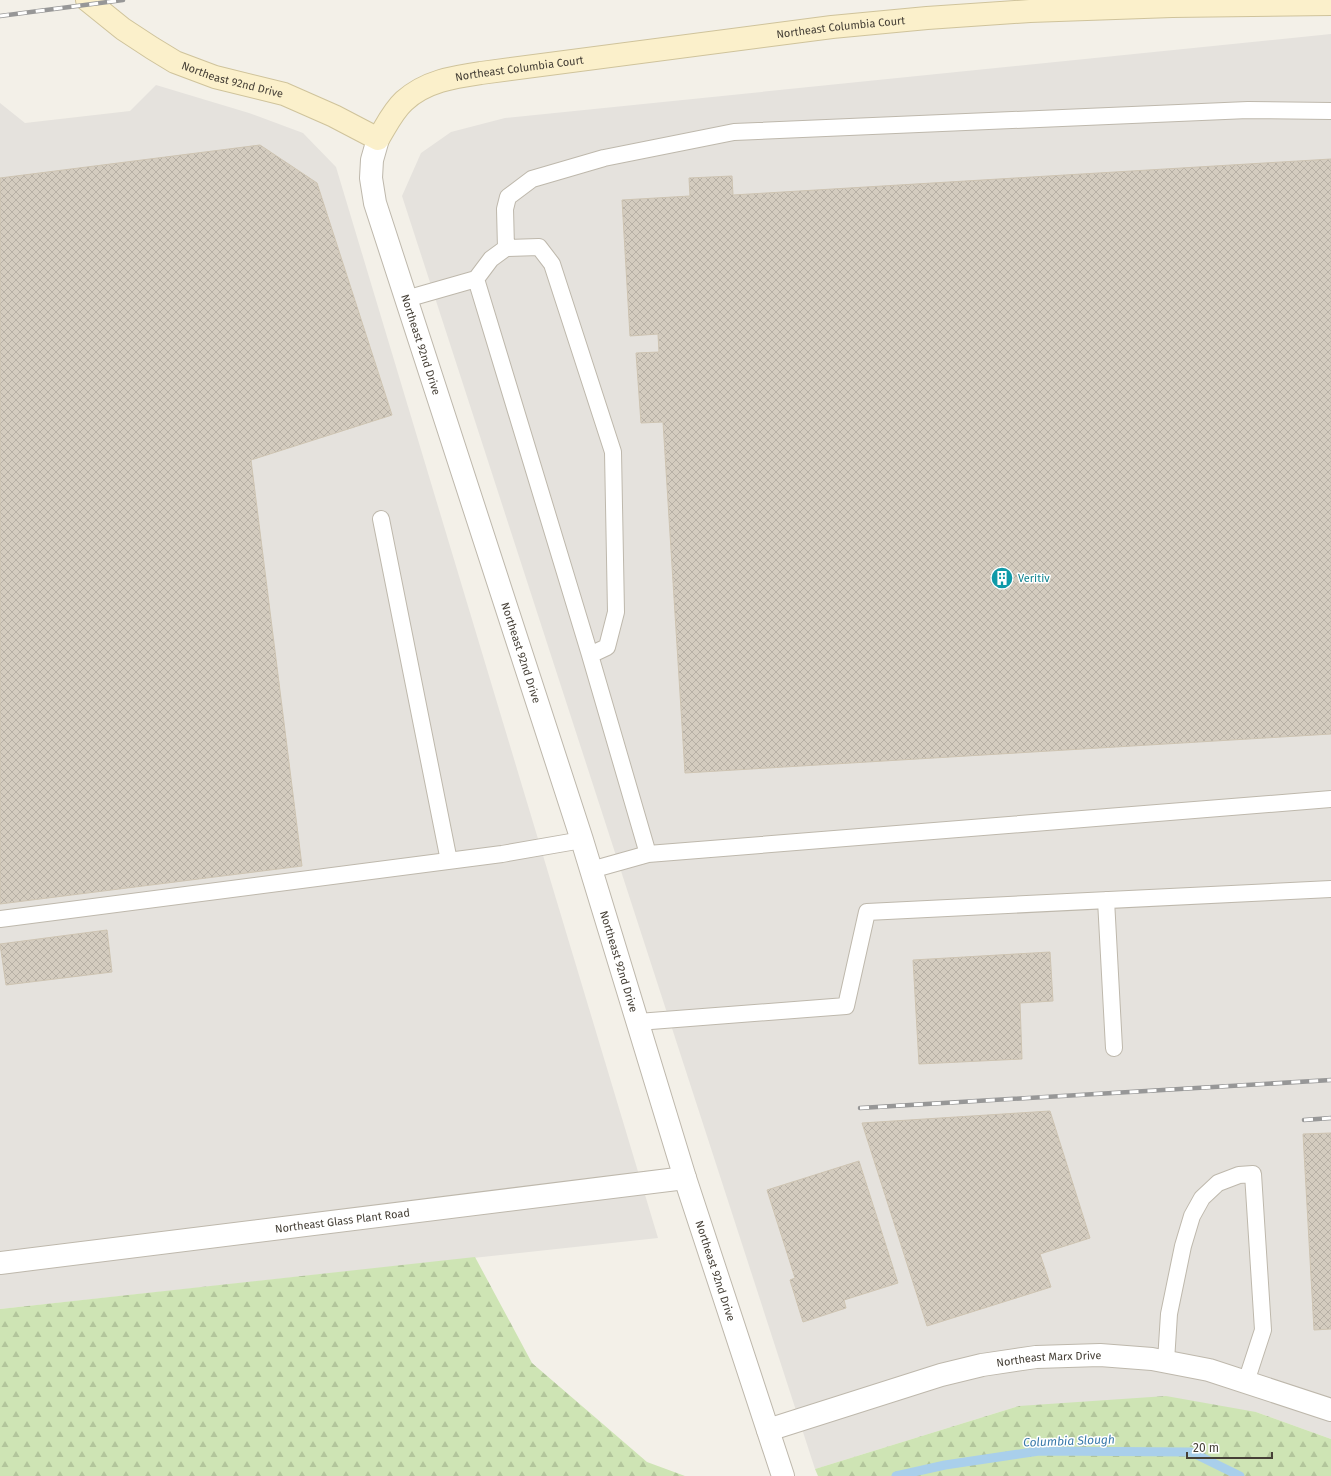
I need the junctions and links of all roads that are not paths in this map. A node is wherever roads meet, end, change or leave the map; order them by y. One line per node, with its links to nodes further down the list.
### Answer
1 (87, 0): 4 (street, Northeast 92nd Drive)
2 (1331, 4): 4 (street, Northeast Columbia Court)
3 (1331, 111): 5 (lane)
4 (378, 139): 7 (street, Northeast 92nd Drive)
5 (506, 248): 6 (lane); 9 (lane)
6 (476, 279): 7 (lane); 9 (lane)
7 (406, 299): 11 (street, Northeast 92nd Drive)
8 (381, 519): 13 (lane)
9 (590, 655): 12 (lane)
10 (1331, 799): 12 (lane)
11 (582, 840): 13 (lane); 14 (street, Northeast 92nd Drive)
12 (648, 854): 14 (lane)
13 (449, 861): 17 (lane)
14 (591, 870): 18 (street, Northeast 92nd Drive)
15 (1331, 889): 16 (lane)
16 (1106, 900): 18 (lane); 19 (lane)
17 (0, 919)
18 (638, 1022): 20 (street, Northeast 92nd Drive)
19 (1114, 1048)
20 (685, 1178): 21 (street, Northeast Glass Plant Road); 25 (street, Northeast 92nd Drive)
21 (0, 1262)
22 (1166, 1361): 23 (street, Northeast Marx Drive); 23 (lane); 25 (street, Northeast Marx Drive)
23 (1246, 1382): 24 (street, Northeast Marx Drive)
24 (1331, 1410)
25 (768, 1430): 26 (street, Northeast 92nd Drive)
26 (782, 1473)

